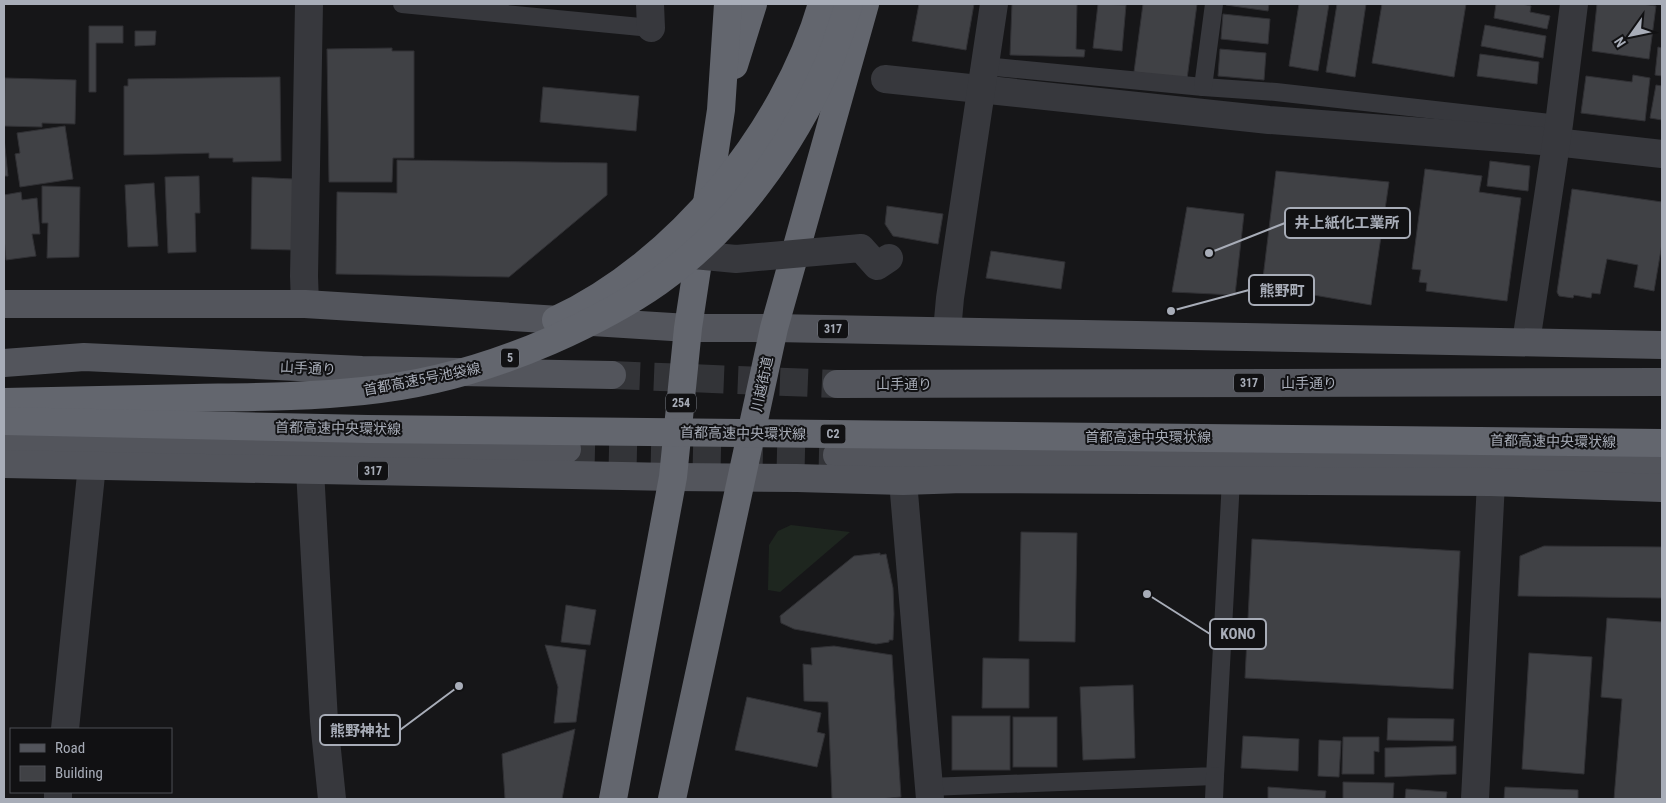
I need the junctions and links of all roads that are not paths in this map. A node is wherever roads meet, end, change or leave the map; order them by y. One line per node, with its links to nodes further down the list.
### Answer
1 (309, 4): 21 (street)
2 (402, 4): 11 (lane)
3 (728, 4): 15 (highway, 254)
4 (753, 4): 15 (highway)
5 (822, 4): 31 (highway, 首都高速5号池袋線 / 5, bridge)
6 (849, 4): 32 (highway, 首都高速5号池袋線 / 5, bridge)
7 (865, 4): 23 (highway, 川越街道)
8 (994, 4): 12 (street)
9 (1214, 4): 14 (lane)
10 (1574, 4): 16 (street)
11 (650, 16)
12 (983, 78): 13 (street); 14 (lane); 16 (street); 24 (street)
13 (885, 79)
14 (1203, 87): 16 (lane)
15 (721, 110): 22 (highway, 254)
16 (1557, 133): 17 (street); 25 (street)
17 (1662, 154)
18 (644, 250): 19 (street, bridge)
19 (889, 258)
20 (4, 304): 21 (main road, 317)
21 (306, 304): 22 (main road, 317)
22 (688, 328): 23 (main road, 317); 44 (highway, 254)
23 (774, 328): 24 (main road, 317); 45 (highway, 川越街道)
24 (947, 331): 25 (main road, 317)
25 (1526, 342): 26 (main road, 317)
26 (1662, 345)
27 (4, 363): 28 (main road, 山手通り)
28 (612, 375)
29 (1662, 382): 30 (main road, 山手通り / 317)
30 (837, 384)
31 (4, 389)
32 (4, 402)
33 (4, 410): 35 (highway, 首都高速中央環状線 / C2)
34 (4, 421): 37 (highway, 首都高速中央環状線 / C2, bridge)
35 (1662, 431)
36 (4, 443): 38 (main road, 317)
37 (1662, 443)
38 (568, 449)
39 (837, 455): 40 (main road)
40 (1662, 461)
41 (4, 464): 42 (main road, 317)
42 (92, 466): 43 (main road, 317); 50 (street)
43 (310, 470): 44 (main road, 317); 53 (street)
44 (673, 477): 45 (main road, 317); 54 (highway, 254)
45 (742, 477): 47 (main road, 317); 55 (highway, 川越街道)
46 (1231, 480): 47 (main road, 317); 48 (main road, 317); 51 (lane)
47 (903, 481): 52 (street)
48 (1491, 482): 49 (main road, 317); 57 (street)
49 (1662, 488)
50 (65, 728)
51 (1215, 776): 52 (lane); 56 (lane)
52 (930, 793)
53 (332, 799)
54 (613, 799)
55 (672, 799)
56 (1214, 799)
57 (1475, 799)

